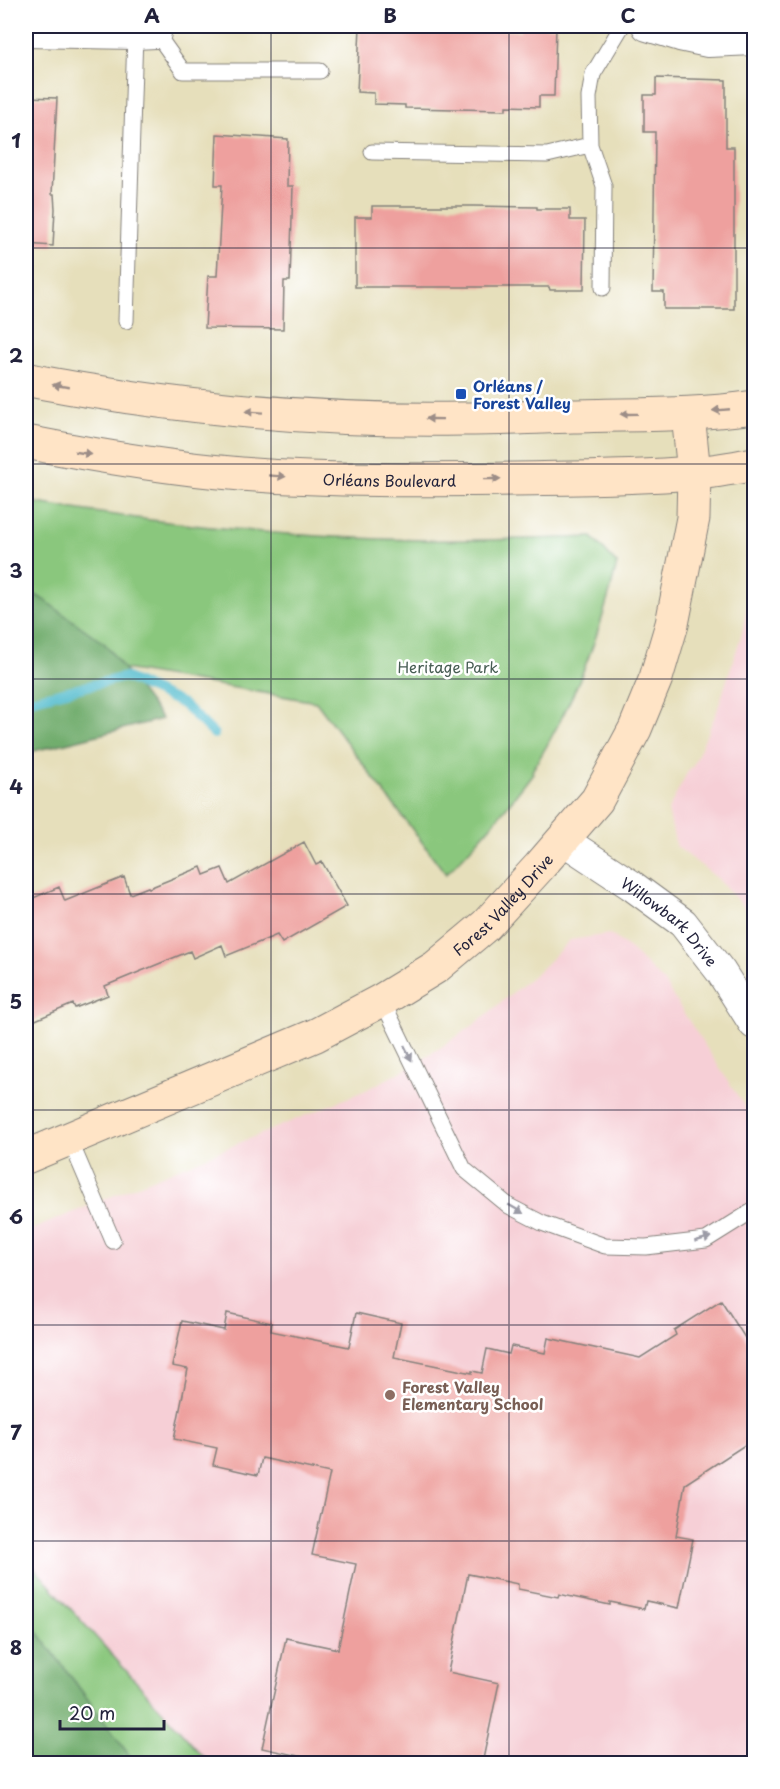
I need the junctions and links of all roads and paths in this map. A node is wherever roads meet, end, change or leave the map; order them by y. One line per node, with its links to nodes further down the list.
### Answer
1 (622, 26): 7 (lane)
2 (648, 26): 5 (street)
3 (149, 31): 4 (street); 6 (lane); 10 (lane)
4 (26, 32)
5 (754, 40)
6 (320, 71)
7 (590, 145): 8 (lane); 9 (lane)
8 (372, 152)
9 (603, 288)
10 (126, 321)
11 (26, 379): 13 (main road, one-way to 11)
12 (754, 406): 13 (main road, one-way to 13)
13 (688, 414): 16 (main road, Forest Valley Drive)
14 (26, 442): 16 (main road, Orléans Boulevard, one-way to 16)
15 (754, 464): 16 (main road, Orléans Boulevard)
16 (694, 473): 17 (main road, Forest Valley Drive)
17 (562, 840): 18 (main road, Forest Valley Drive); 19 (street, Willowbark Drive)
18 (382, 1000): 20 (main road, Forest Valley Drive); 22 (lane, one-way to 22)
19 (754, 1024)
20 (69, 1138): 21 (main road, Forest Valley Drive); 23 (lane)
21 (26, 1157)
22 (754, 1210)
23 (113, 1241)

